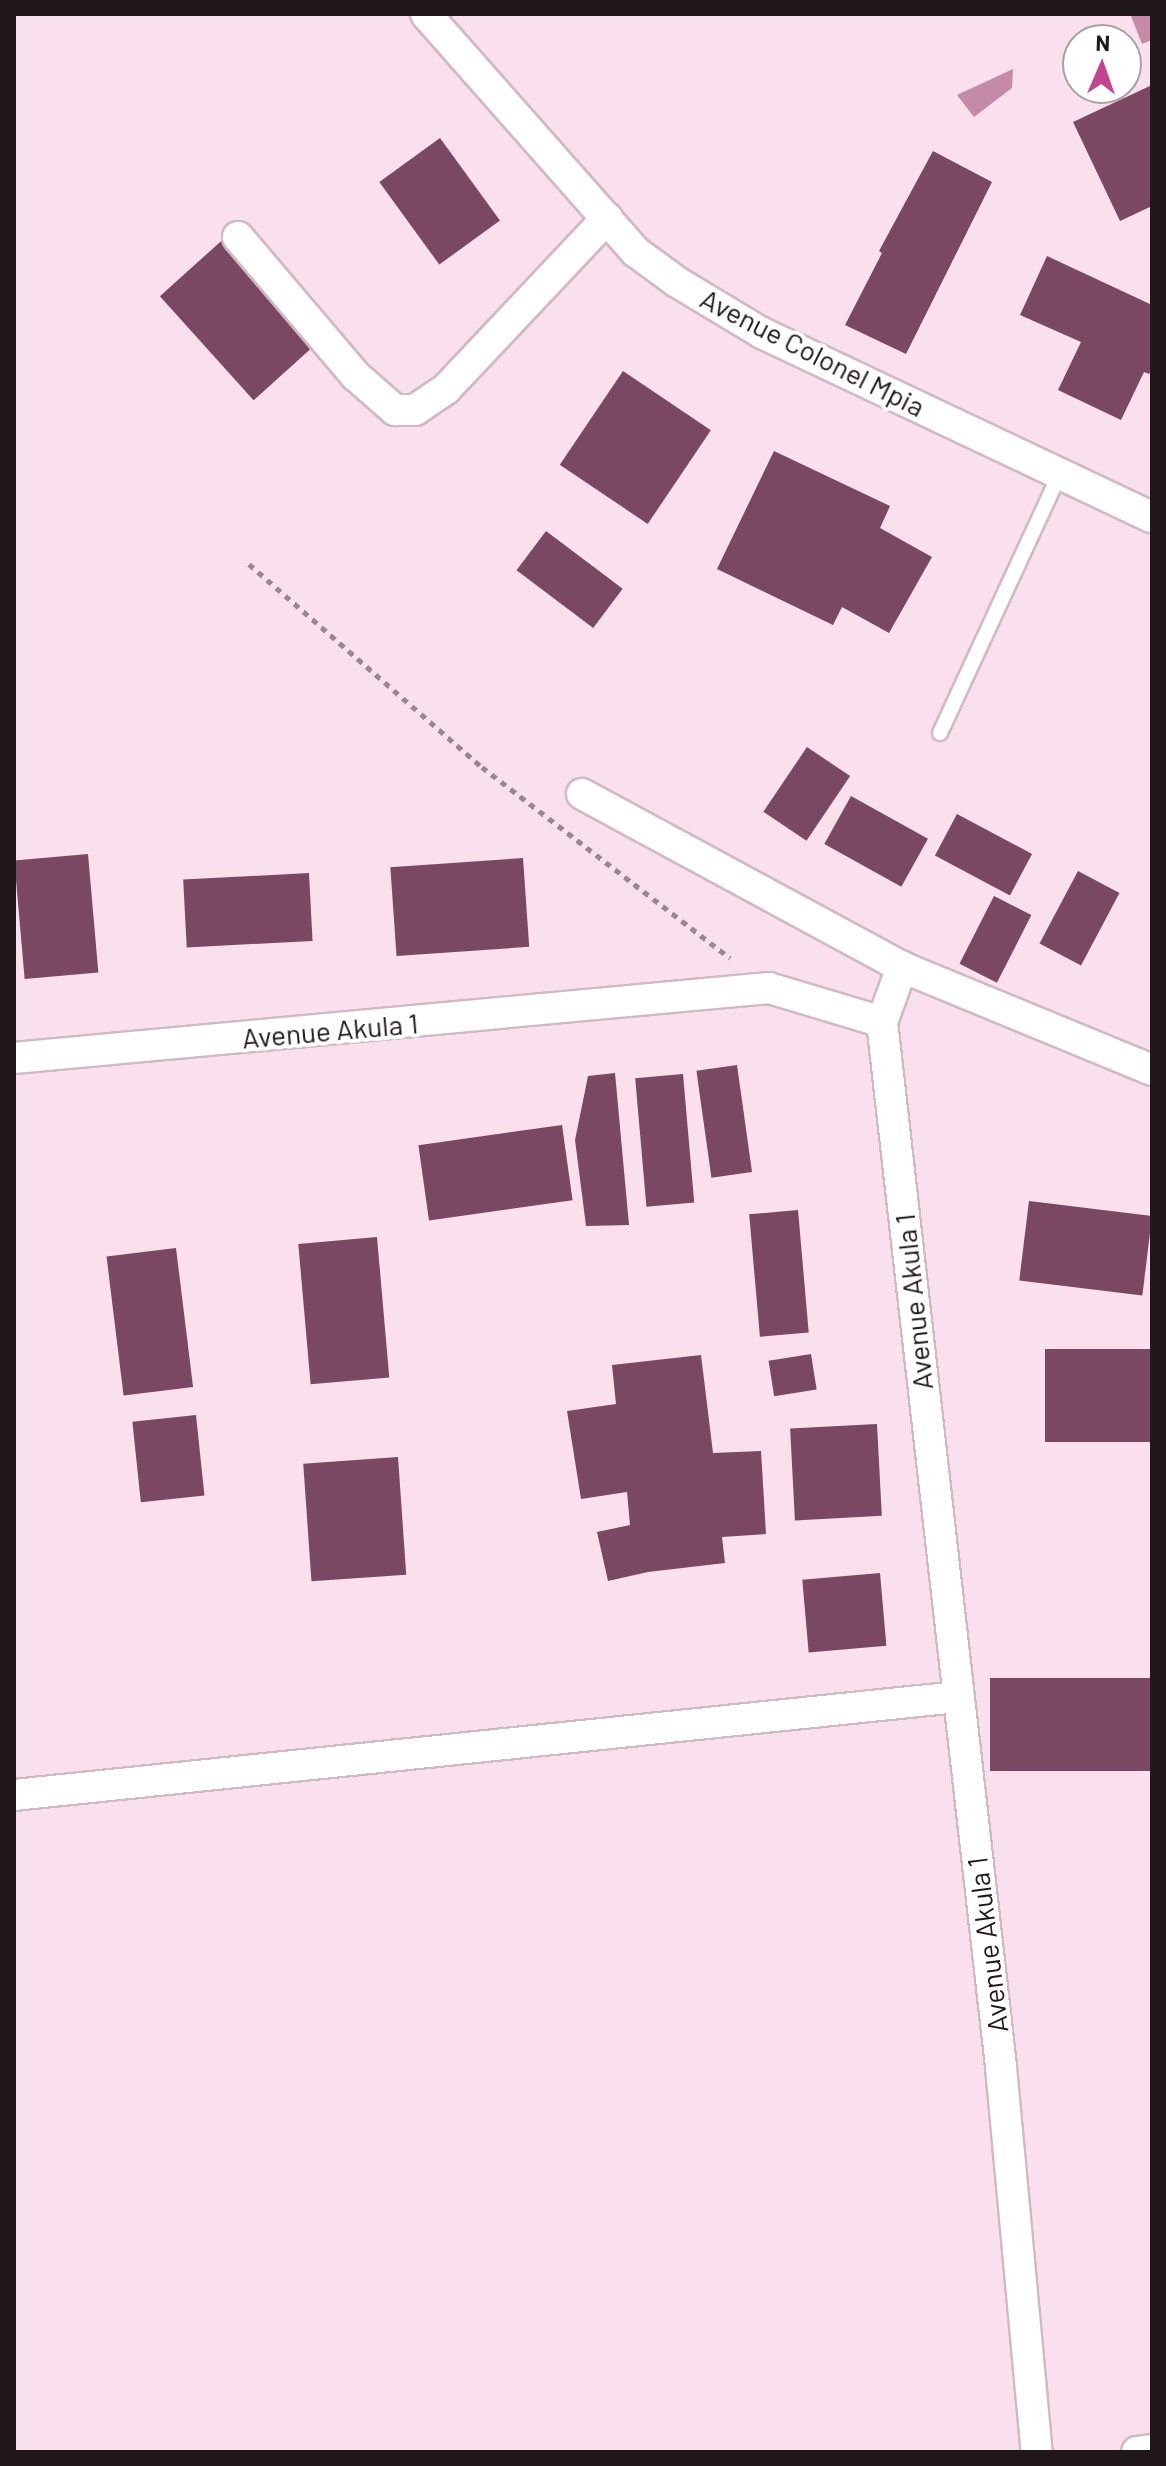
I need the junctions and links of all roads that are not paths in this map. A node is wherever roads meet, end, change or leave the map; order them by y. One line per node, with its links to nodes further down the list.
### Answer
1 (426, 14): 2 (street, Avenue Colonel Mpia)
2 (607, 218): 3 (street); 4 (street, Avenue Colonel Mpia)
3 (238, 237)
4 (1060, 473): 5 (street, Avenue Colonel Mpia); 6 (lane)
5 (1152, 517)
6 (940, 733)
7 (582, 794): 8 (street)
8 (902, 967): 9 (street); 11 (street)
9 (882, 1022): 10 (street, Avenue Akula 1); 12 (street, Avenue Akula 1)
10 (14, 1058)
11 (1152, 1070)
12 (958, 1697): 13 (street); 15 (street, Avenue Akula 1)
13 (14, 1795)
14 (1152, 2450): 16 (street)
15 (1037, 2452)
16 (1137, 2452)

